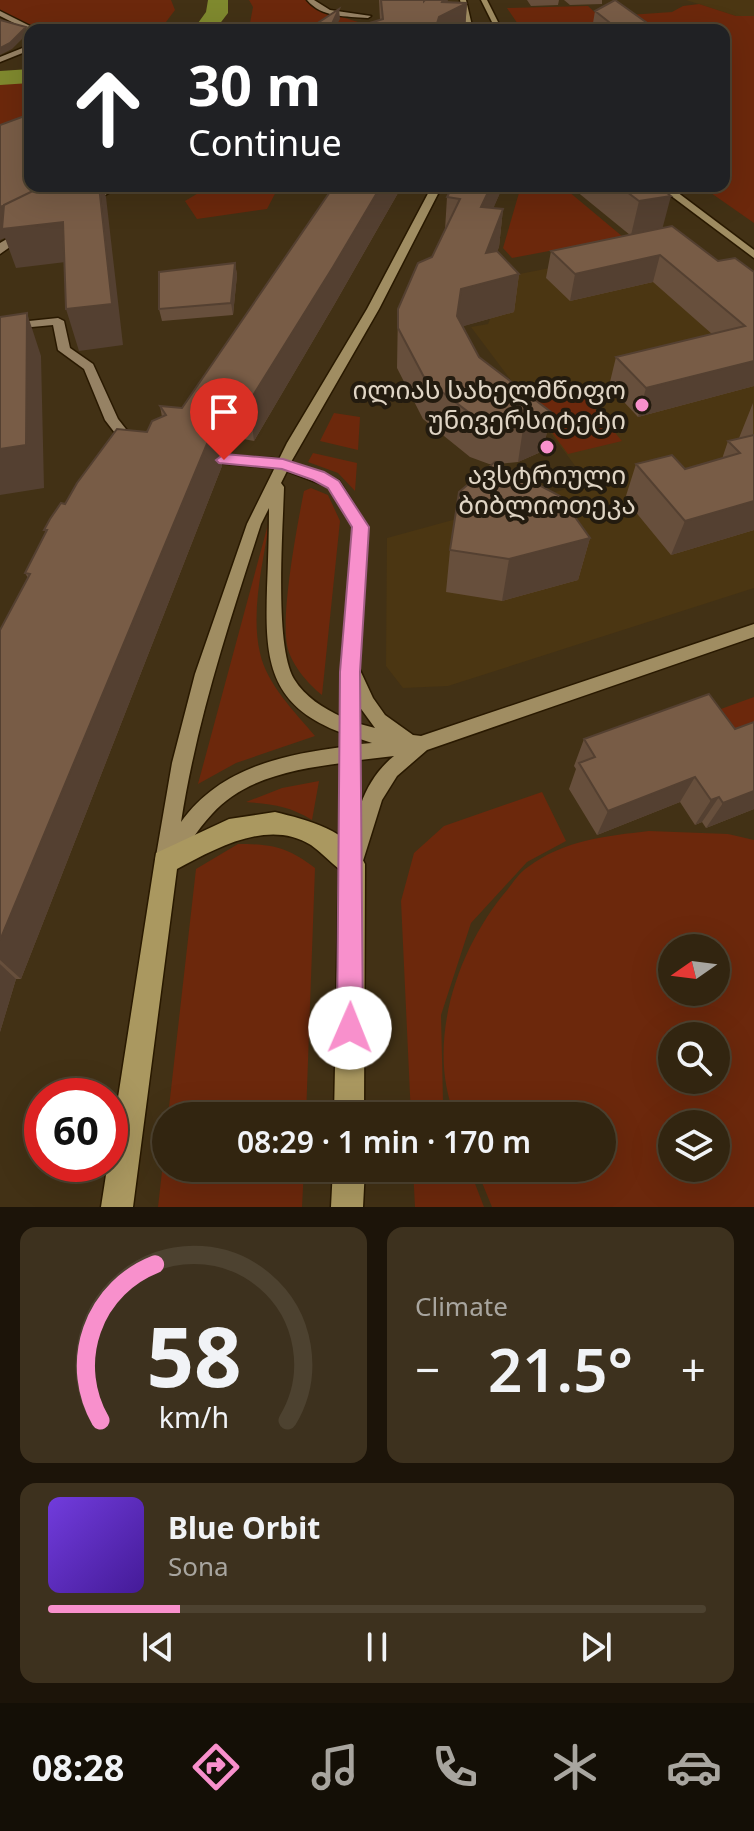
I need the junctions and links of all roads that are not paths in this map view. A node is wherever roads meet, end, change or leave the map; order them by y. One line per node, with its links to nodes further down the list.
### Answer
1 (310, 0): 5 (street)
2 (463, 0): 6 (main road)
3 (484, 0): 7 (main road)
4 (0, 13): 8 (street)
5 (368, 16)
6 (469, 24)
7 (496, 24)
8 (24, 25)
9 (24, 50): 10 (street)
10 (2, 61)
11 (105, 192): 14 (street)
12 (434, 192): 21 (main road)
13 (671, 192): 17 (main road)
14 (80, 205)
15 (39, 226): 16 (street)
16 (0, 251)
17 (754, 255)
18 (0, 327): 19 (street)
19 (134, 452)
20 (224, 460): 21 (street)
21 (280, 472): 23 (main road); 24 (main road); 27 (main road)
22 (754, 630): 25 (main road)
23 (350, 655): 24 (main road); 25 (main road)
24 (351, 730): 25 (main road); 26 (main road)
25 (421, 744): 26 (main road); 28 (main road)
26 (352, 755): 27 (main road); 28 (main road)
27 (165, 862): 28 (main road); 31 (main road)
28 (352, 864): 29 (main road)
29 (349, 1102)
30 (348, 1182): 32 (main road)
31 (117, 1207)
32 (347, 1207)

